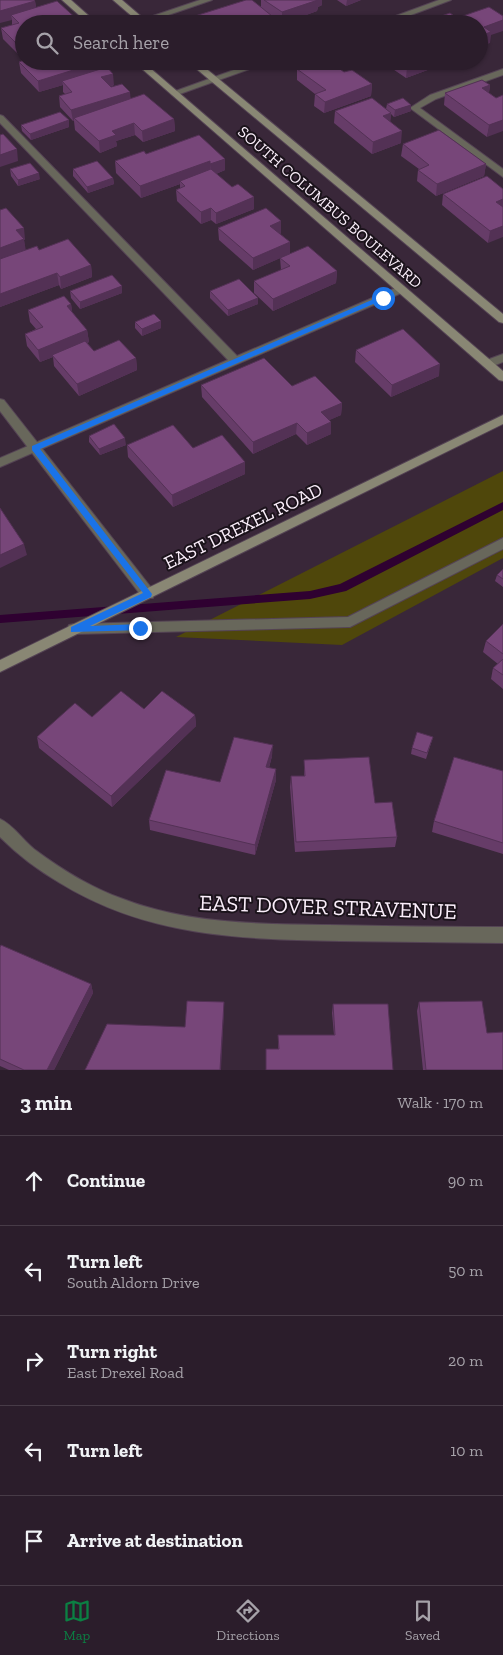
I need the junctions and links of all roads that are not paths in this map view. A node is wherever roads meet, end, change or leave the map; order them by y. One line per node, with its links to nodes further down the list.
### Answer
1 (66, 0): 5 (street)
2 (117, 0): 6 (street)
3 (208, 0): 7 (street)
4 (447, 0): 8 (street)
5 (84, 15)
6 (135, 15)
7 (164, 15)
8 (404, 15)
9 (147, 70): 14 (street, SOUTH COLUMBUS BOULEVARD)
10 (201, 70): 13 (street, SOUTH COLUMBUS BOULEVARD)
11 (242, 70): 13 (street)
12 (503, 72): 16 (street)
13 (213, 80): 14 (street); 18 (street, SOUTH COLUMBUS BOULEVARD)
14 (174, 93): 17 (street, SOUTH COLUMBUS BOULEVARD)
15 (0, 118): 20 (street)
16 (503, 174)
17 (402, 289): 20 (street); 21 (street, SOUTH COLUMBUS BOULEVARD)
18 (503, 320)
19 (503, 358): 21 (street)
20 (236, 361): 25 (street)
21 (488, 364): 22 (street, SOUTH COLUMBUS BOULEVARD)
22 (503, 377)
23 (0, 403): 25 (street)
24 (503, 419): 28 (street, EAST DREXEL ROAD)
25 (35, 448): 26 (street); 28 (street)
26 (0, 463)
27 (503, 543): 29 (street)
28 (148, 594): 29 (street, EAST DREXEL ROAD)
29 (74, 629): 30 (street, EAST DREXEL ROAD)
30 (0, 666)
31 (0, 826): 32 (street, EAST DOVER STRAVENUE)
32 (503, 935)

